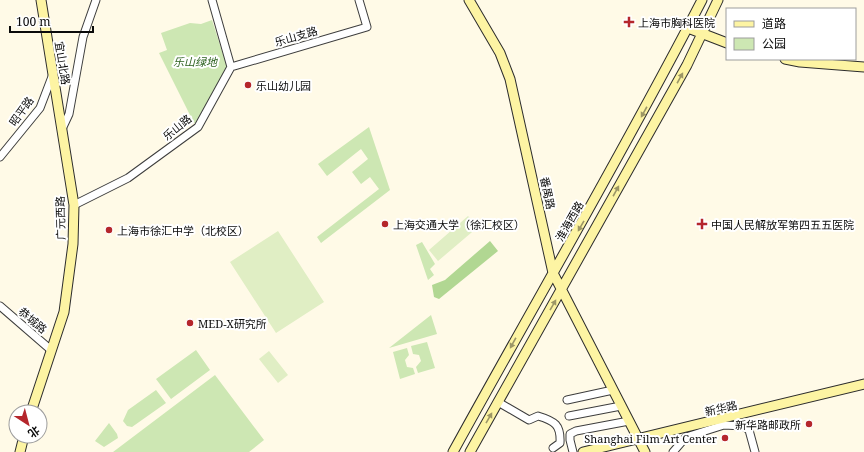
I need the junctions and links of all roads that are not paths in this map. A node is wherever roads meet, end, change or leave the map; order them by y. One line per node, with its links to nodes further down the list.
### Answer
1 (41, 0): 14 (street, 宜山北路)
2 (96, 0): 15 (street)
3 (212, 0): 12 (street)
4 (359, 0): 12 (street, 乐山支路)
5 (469, 0): 18 (street, 番禺路)
6 (702, 0): 8 (street, 淮海西路)
7 (718, 0): 9 (street)
8 (688, 28): 9 (street); 18 (street, 淮海西路, one-way to 18)
9 (702, 34): 10 (street); 19 (street, one-way to 9)
10 (726, 44)
11 (791, 60): 13 (street)
12 (231, 67): 17 (street, 乐山路)
13 (864, 67)
14 (53, 74): 15 (street, 宜山北路); 16 (street, 昭平路)
15 (61, 130): 17 (street, 广元西路)
16 (0, 157)
17 (74, 205): 21 (street, 广元西路)
18 (553, 272): 19 (street, 番禺路); 33 (street, 淮海西路, one-way to 33)
19 (562, 290): 23 (street, 番禺路); 25 (street, one-way to 19)
20 (0, 306): 21 (street, 恭城路)
21 (51, 350): 26 (street, 广元西路)
22 (864, 384): 30 (street, 新华路)
23 (613, 390): 24 (street); 27 (street, 番禺路)
24 (567, 400)
25 (498, 402): 32 (street); 34 (street, one-way to 25)
26 (34, 404)
27 (621, 406): 28 (street); 29 (street, 番禺路)
28 (570, 416)
29 (629, 421): 31 (street, 番禺路); 35 (street)
30 (722, 422): 31 (street, 新华路); 38 (street); 39 (street)
31 (638, 439): 36 (street, 新华路); 37 (street, 番禺路)
32 (553, 448)
33 (453, 452)
34 (470, 452)
35 (573, 452)
36 (583, 452)
37 (645, 452)
38 (673, 452)
39 (755, 452)

